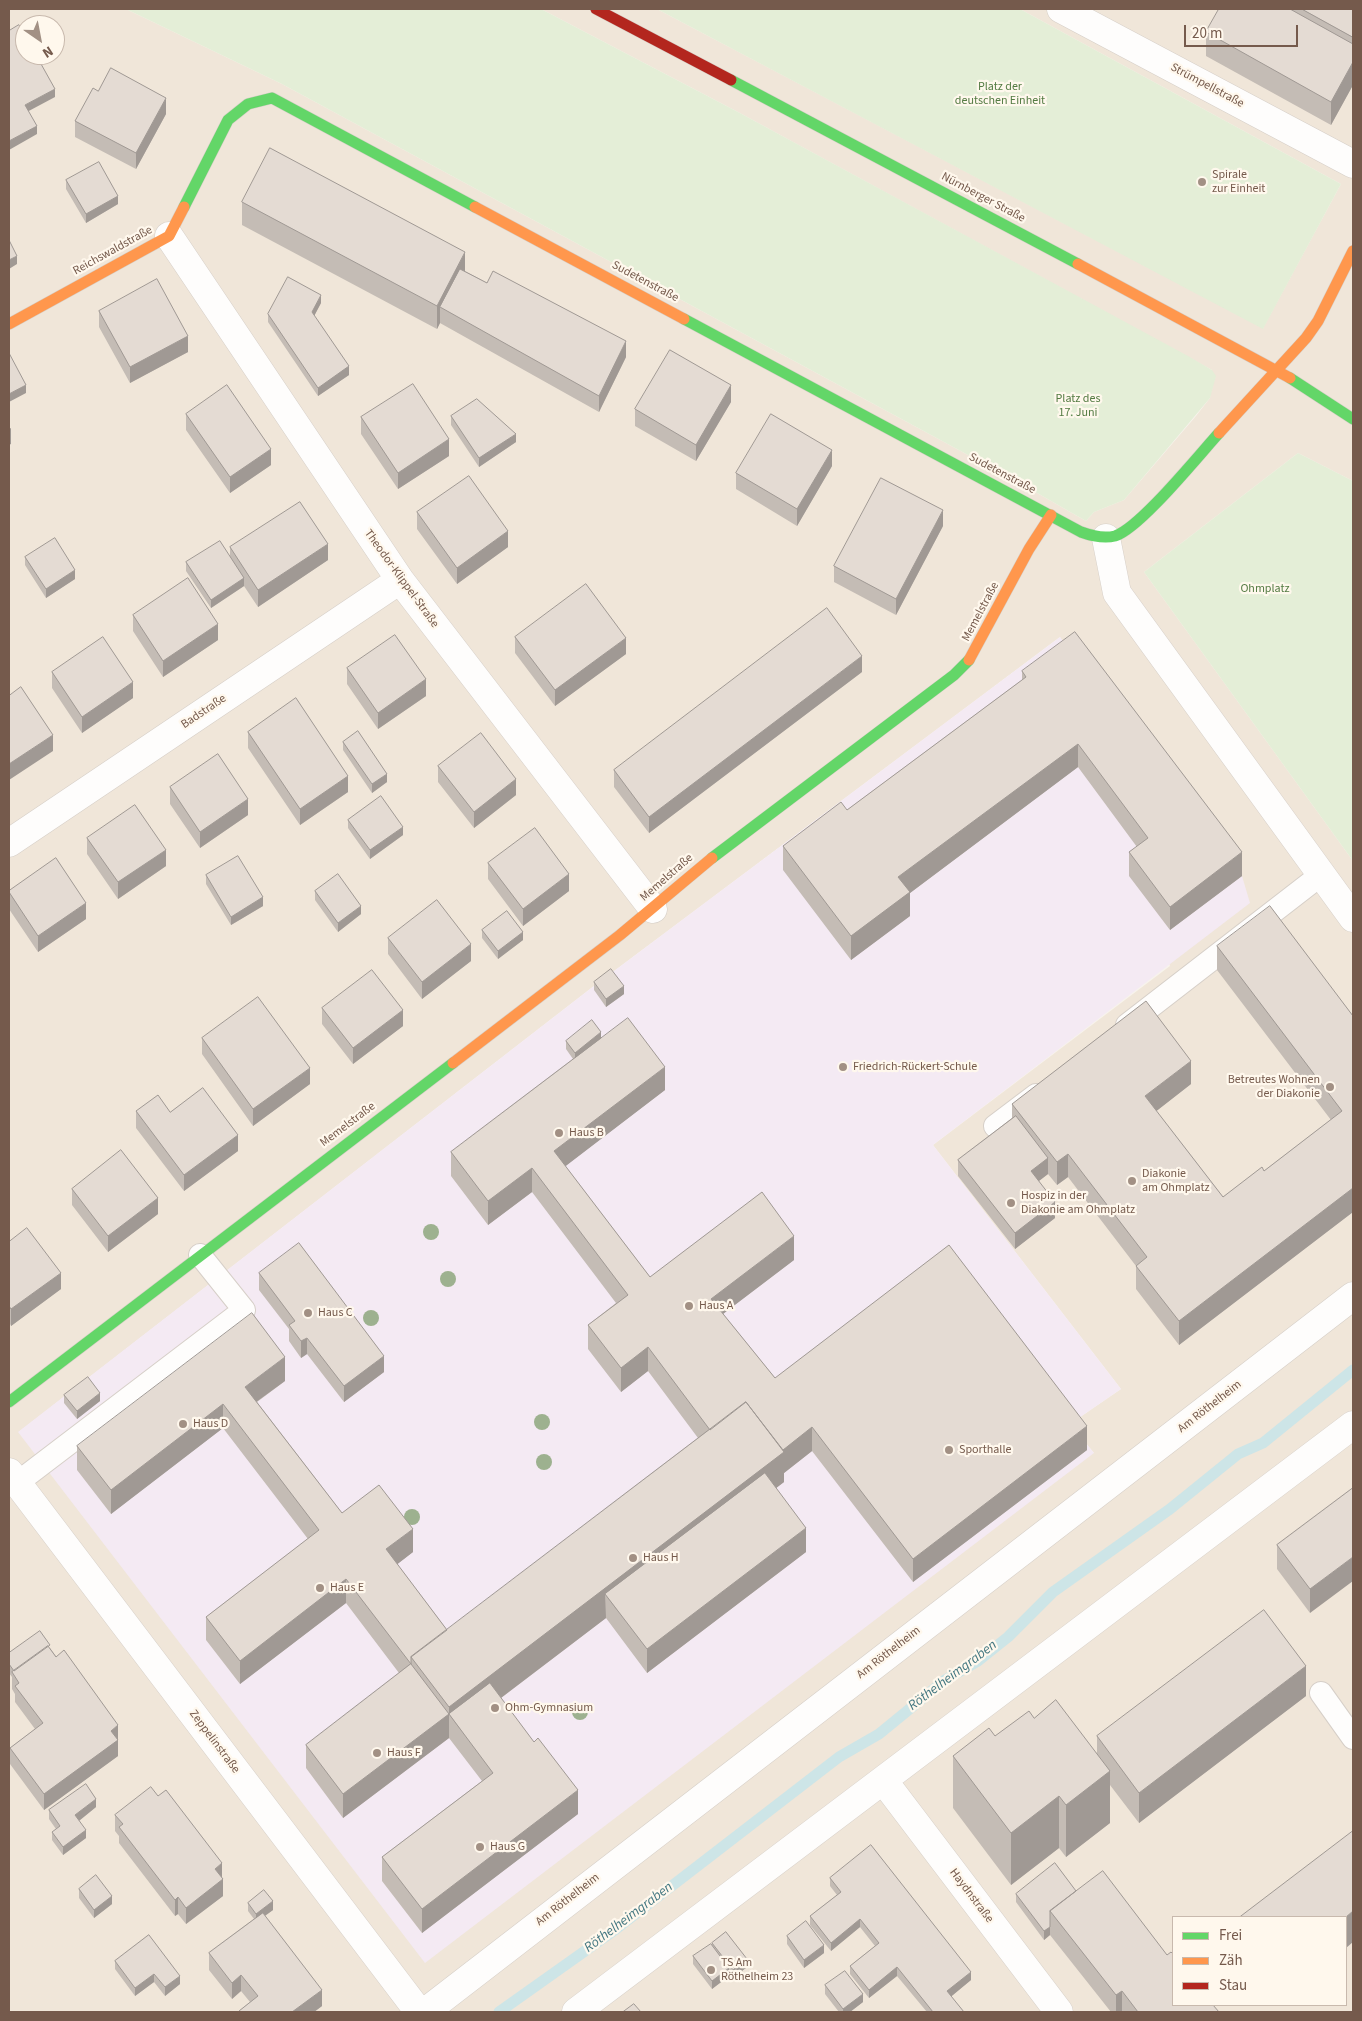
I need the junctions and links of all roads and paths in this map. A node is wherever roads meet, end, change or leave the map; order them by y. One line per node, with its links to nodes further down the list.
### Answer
1 (596, 9): 8 (street, Nürnberger Straße)
2 (1061, 9): 4 (street, Strümpellstraße)
3 (228, 120): 5 (street, Reichswaldstraße); 10 (street, Sudetenstraße)
4 (1353, 164)
5 (169, 236): 7 (street, Reichswaldstraße); 12 (street, Theodor-Klippel-Straße)
6 (1353, 251): 8 (street)
7 (9, 324)
8 (1276, 369): 9 (street, Nürnberger Straße); 11 (street)
9 (1353, 419)
10 (1051, 515): 11 (street); 15 (street, Memelstraße)
11 (1106, 538): 14 (street)
12 (400, 580): 13 (street, Badstraße); 15 (street, Theodor-Klippel-Straße)
13 (9, 843)
14 (1322, 874): 16 (street); 17 (lane)
15 (653, 909): 20 (street, Memelstraße)
16 (1353, 918)
17 (1113, 1035)
18 (1050, 1084): 19 (lane)
19 (995, 1126)
20 (200, 1255): 22 (street, Memelstraße); 24 (lane)
21 (1353, 1296): 29 (street, Am Röthelheim)
22 (9, 1402)
23 (1353, 1425): 27 (street)
24 (13, 1477): 28 (street, Zeppelinstraße)
25 (1321, 1693): 26 (lane)
26 (1353, 1738)
27 (883, 1780): 30 (street); 31 (street, Haydnstraße)
28 (419, 2012)
29 (425, 2012)
30 (576, 2012)
31 (1059, 2012)

